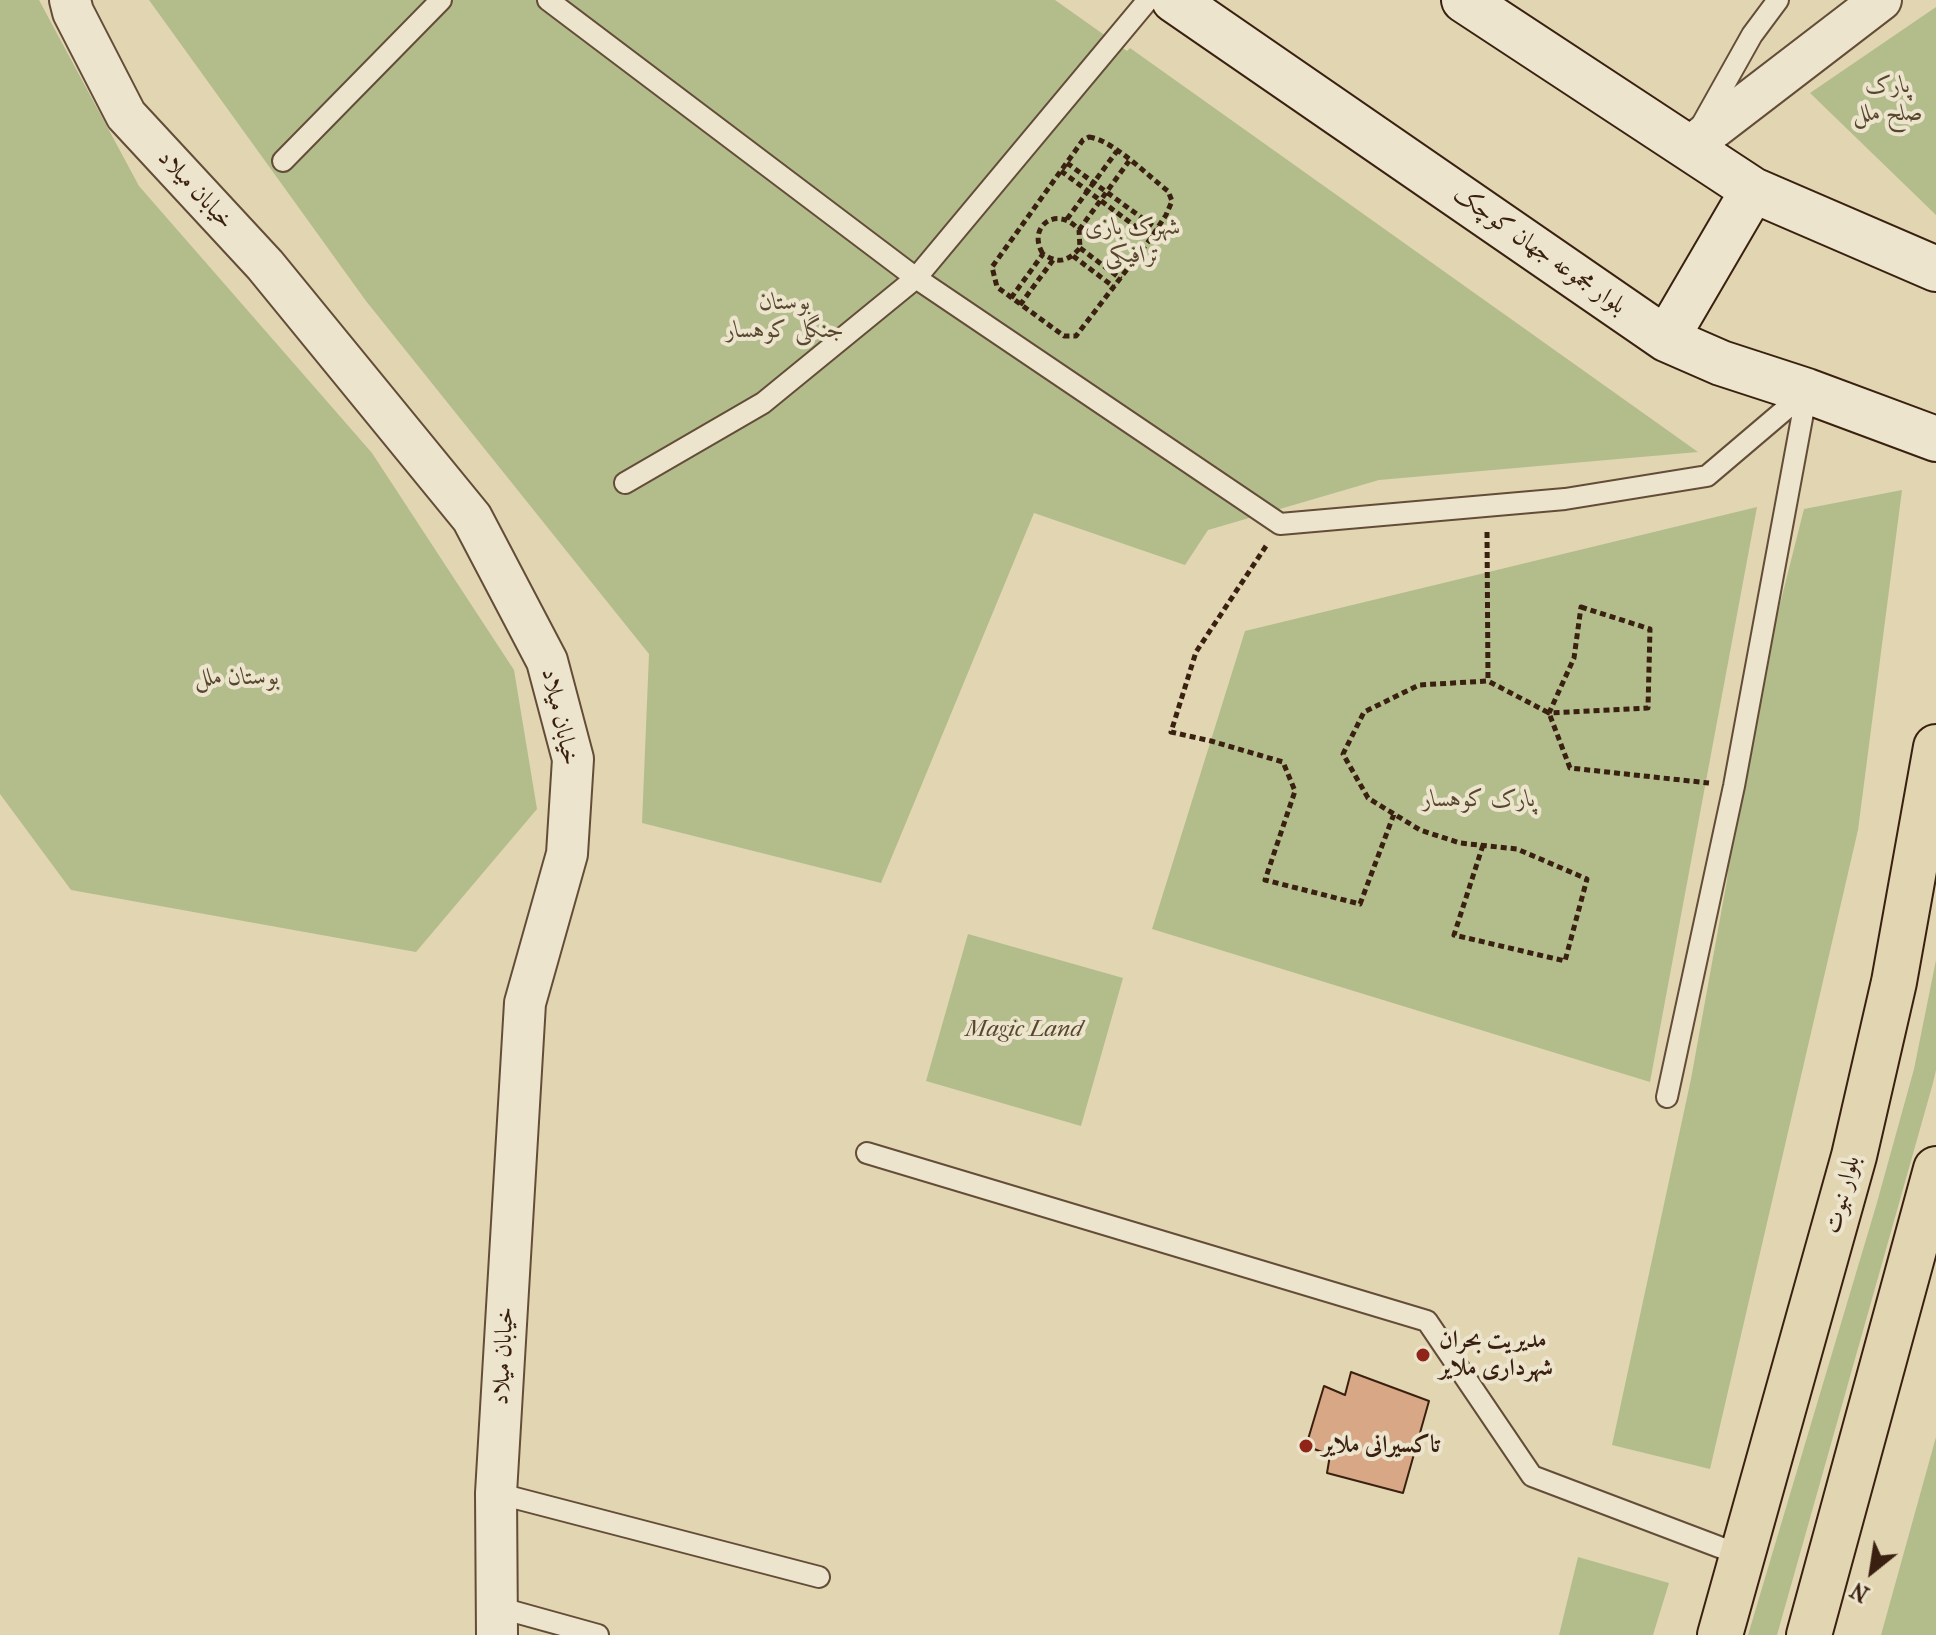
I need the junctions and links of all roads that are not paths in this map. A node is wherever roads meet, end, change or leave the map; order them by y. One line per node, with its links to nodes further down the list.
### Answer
1 (70, 0): 22 (street, خیابان میلاد)
2 (441, 0): 10 (lane)
3 (548, 0): 13 (lane)
4 (1148, 0): 13 (lane)
5 (1174, 0): 14 (main road, بلوار مجموعه جهان کوچک)
6 (1464, 0): 9 (main road)
7 (1778, 0): 9 (lane)
8 (1881, 0): 9 (street)
9 (1688, 148): 11 (main road)
10 (283, 161)
11 (1753, 190): 12 (main road); 14 (main road)
12 (1936, 269)
13 (916, 278): 15 (lane); 17 (lane)
14 (1666, 339): 15 (main road, بلوار مجموعه جهان کوچک)
15 (1807, 391): 16 (main road, بلوار مجموعه جهان کوچک); 19 (lane)
16 (1936, 439)
17 (625, 483)
18 (1936, 747): 23 (main road, بلوار نبوت)
19 (1667, 1097)
20 (867, 1153): 23 (lane)
21 (1936, 1169): 28 (main road)
22 (496, 1493): 24 (lane); 25 (street, خیابان میلاد)
23 (1743, 1556): 27 (main road, بلوار نبوت)
24 (819, 1577)
25 (497, 1621): 26 (lane)
26 (598, 1635)
27 (1720, 1635)
28 (1809, 1635)

